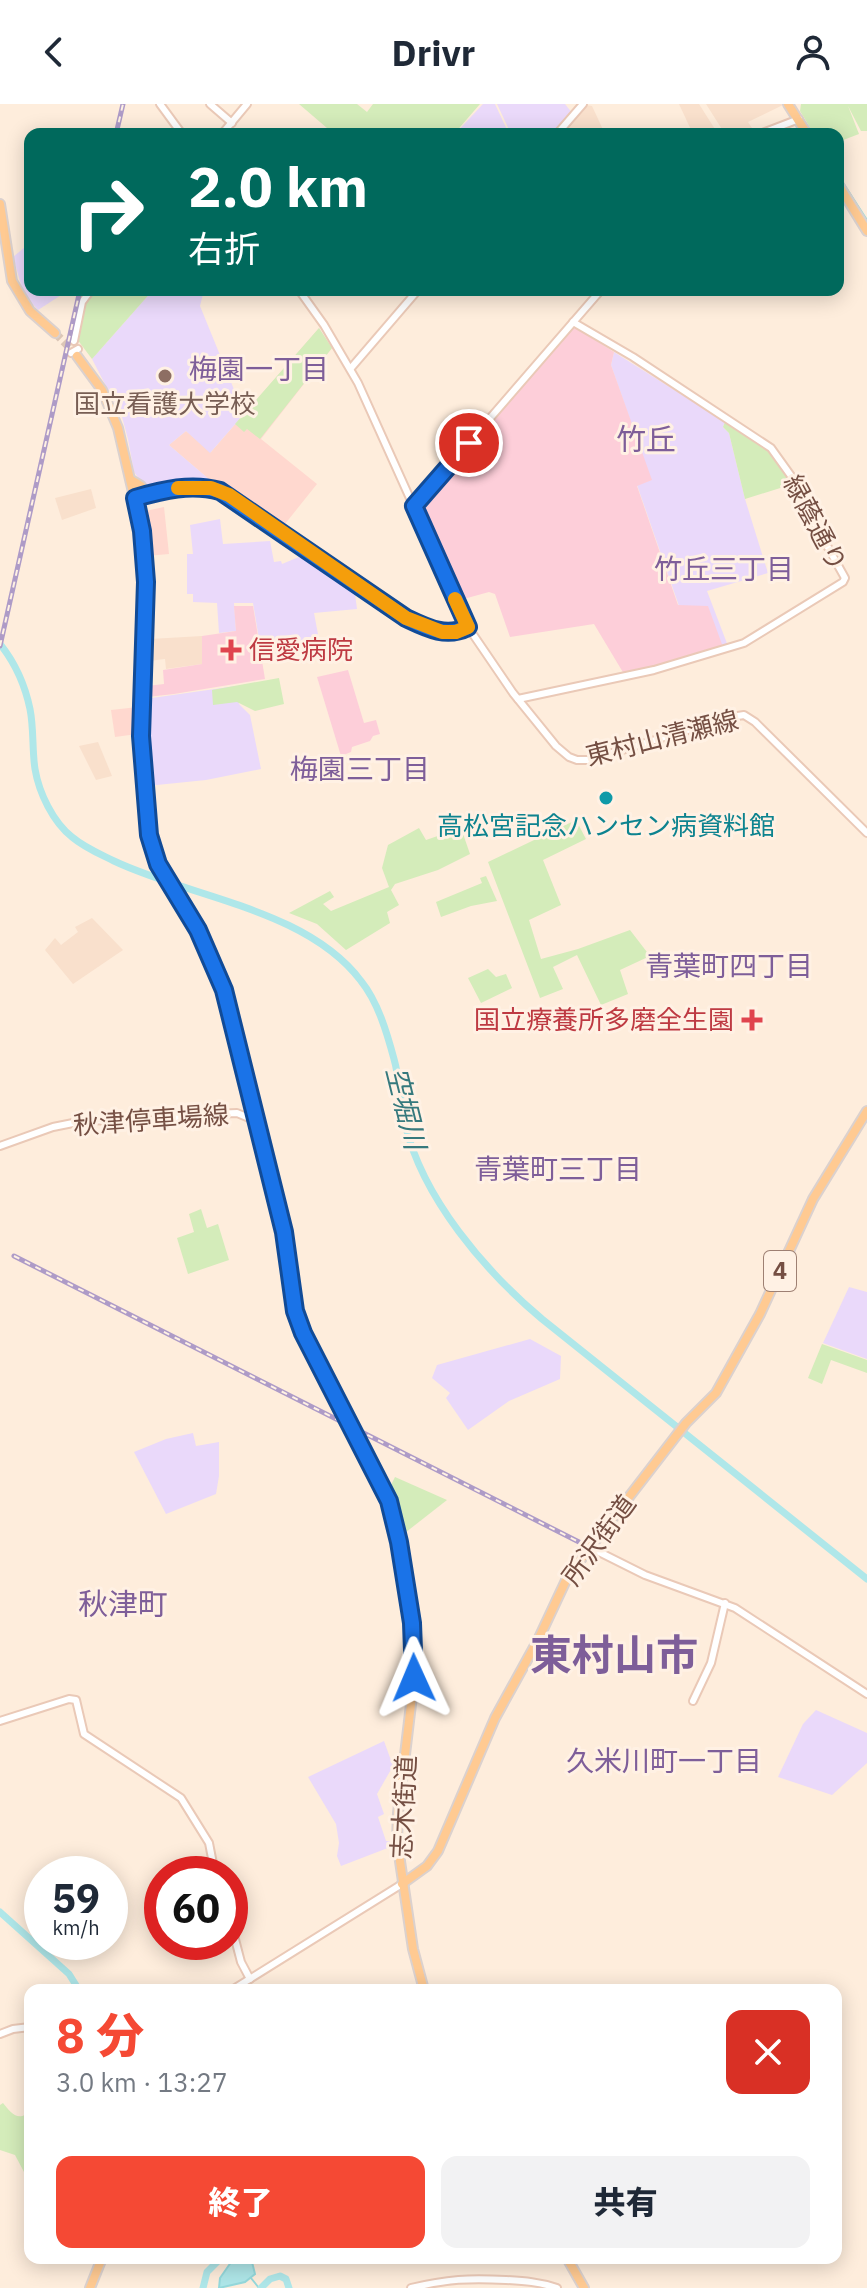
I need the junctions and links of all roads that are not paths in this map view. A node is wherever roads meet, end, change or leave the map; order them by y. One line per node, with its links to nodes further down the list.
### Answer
1 (160, 104): 8 (street)
2 (210, 104): 7 (street)
3 (247, 104): 7 (street)
4 (583, 104): 10 (street)
5 (788, 104): 6 (main road)
6 (799, 119): 11 (street); 12 (main road)
7 (232, 123): 9 (street)
8 (178, 128)
9 (227, 128)
10 (562, 128)
11 (776, 128)
12 (804, 128)
13 (844, 194): 15 (main road)
14 (0, 204): 16 (main road)
15 (867, 231)
16 (2, 239): 22 (main road)
17 (86, 296): 23 (street)
18 (303, 296): 25 (street, 東村山清瀬線)
19 (413, 296): 25 (street)
20 (596, 296): 21 (street)
21 (573, 322): 29 (street); 31 (street, 緑蔭通り)
22 (55, 333)
23 (74, 341)
24 (76, 352): 26 (main road, 志木街道)
25 (351, 368): 29 (street, 東村山清瀬線)
26 (131, 480): 27 (main road); 28 (main road, 志木街道)
27 (146, 495): 28 (main road); 30 (street)
28 (135, 498): 34 (main road, 志木街道)
29 (414, 506): 30 (street, 東村山清瀬線)
30 (468, 627): 31 (street, 東村山清瀬線)
31 (518, 699): 32 (street, 東村山清瀬線)
32 (867, 833)
33 (867, 1111): 36 (main road, 所沢街道 / 4)
34 (256, 1121): 35 (street, 秋津停車場線); 42 (main road, 志木街道, bridge)
35 (0, 1146)
36 (589, 1547): 37 (street); 42 (main road, 所沢街道 / 4)
37 (725, 1603): 38 (street); 39 (street)
38 (867, 1694)
39 (693, 1701)
40 (0, 1721): 41 (street)
41 (212, 1856)
42 (402, 1884): 44 (street); 46 (main road)
43 (240, 1960): 44 (street)
44 (250, 1979): 45 (street)
45 (242, 1984)
46 (422, 1984)
47 (24, 2028): 48 (street)
48 (0, 2034)
49 (100, 2264): 51 (main road)
50 (570, 2264): 54 (main road)
51 (90, 2288)
52 (411, 2288): 53 (street)
53 (557, 2288)
54 (584, 2288)

